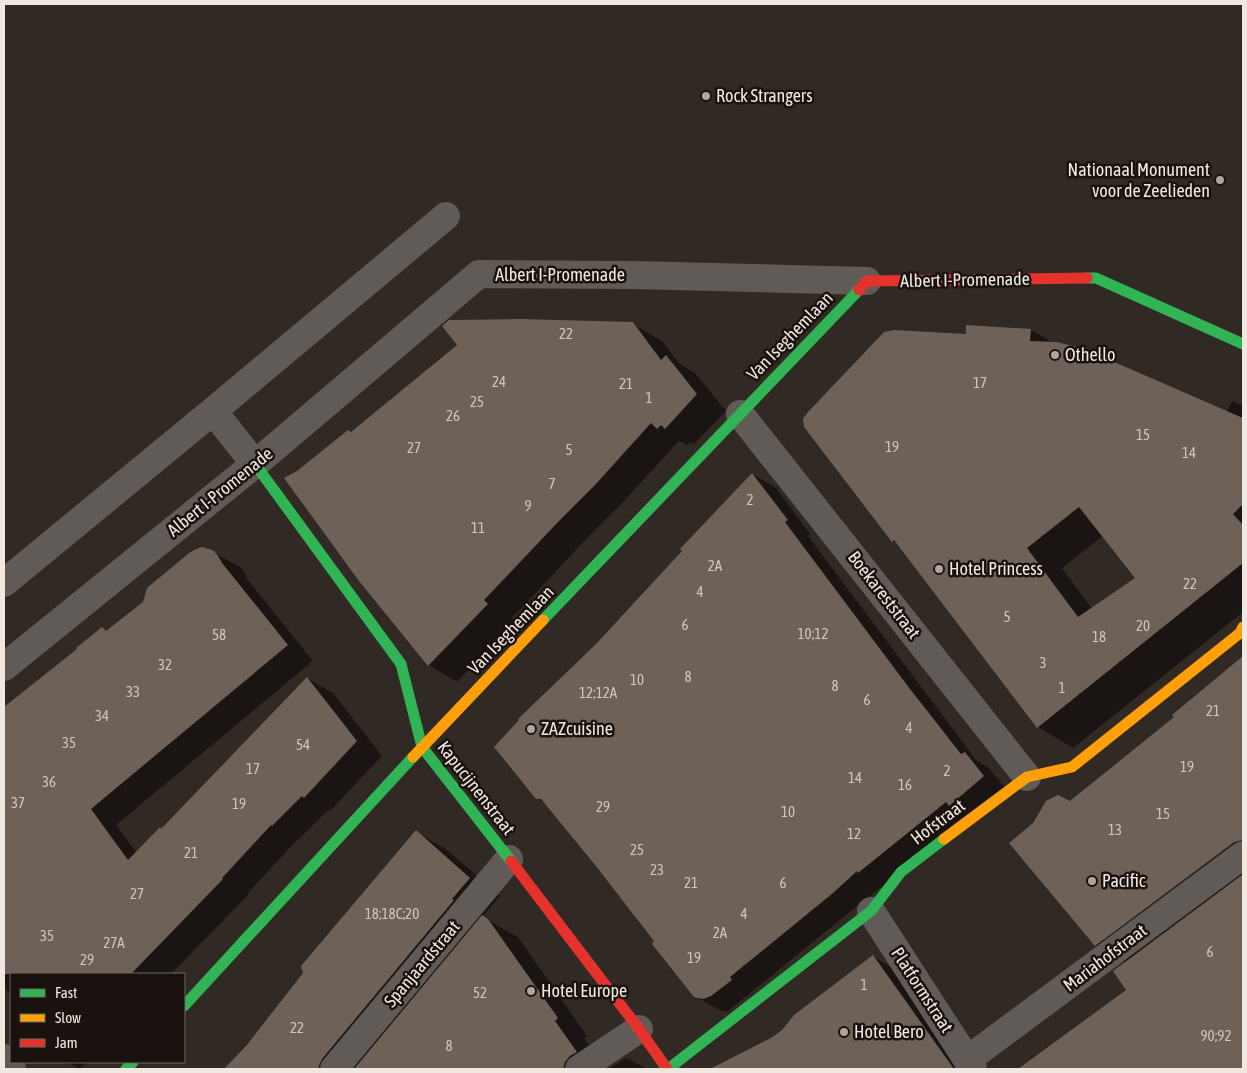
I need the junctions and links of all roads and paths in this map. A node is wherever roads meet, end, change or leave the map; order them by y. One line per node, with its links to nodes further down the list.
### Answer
1 (446, 216): 4 (street)
2 (867, 281): 3 (street, Albert I-Promenade); 5 (street, Van Iseghemlaan); 6 (street, Albert I-Promenade)
3 (1243, 344)
4 (213, 411): 6 (street); 7 (street)
5 (740, 414): 10 (street, Van Iseghemlaan); 11 (street, Boekareststraat)
6 (255, 464): 9 (street, Albert I-Promenade); 10 (street, Kapucijnenstraat)
7 (4, 583)
8 (1242, 633): 11 (street, Hofstraat)
9 (4, 666)
10 (422, 748): 13 (street, Kapucijnenstraat); 15 (street, Van Iseghemlaan)
11 (1027, 777): 14 (street, Hofstraat)
12 (1243, 855): 18 (street, Mariahofstraat)
13 (509, 859): 16 (street, Kapucijnenstraat); 20 (street, Spanjaardstraat)
14 (872, 910): 18 (street, Platformstraat); 22 (street, Hofstraat)
15 (185, 1005)
16 (639, 1028): 21 (street); 22 (street, Kapucijnenstraat)
17 (4, 1058): 19 (street)
18 (970, 1065)
19 (12, 1069)
20 (334, 1069)
21 (579, 1069)
22 (668, 1069)

